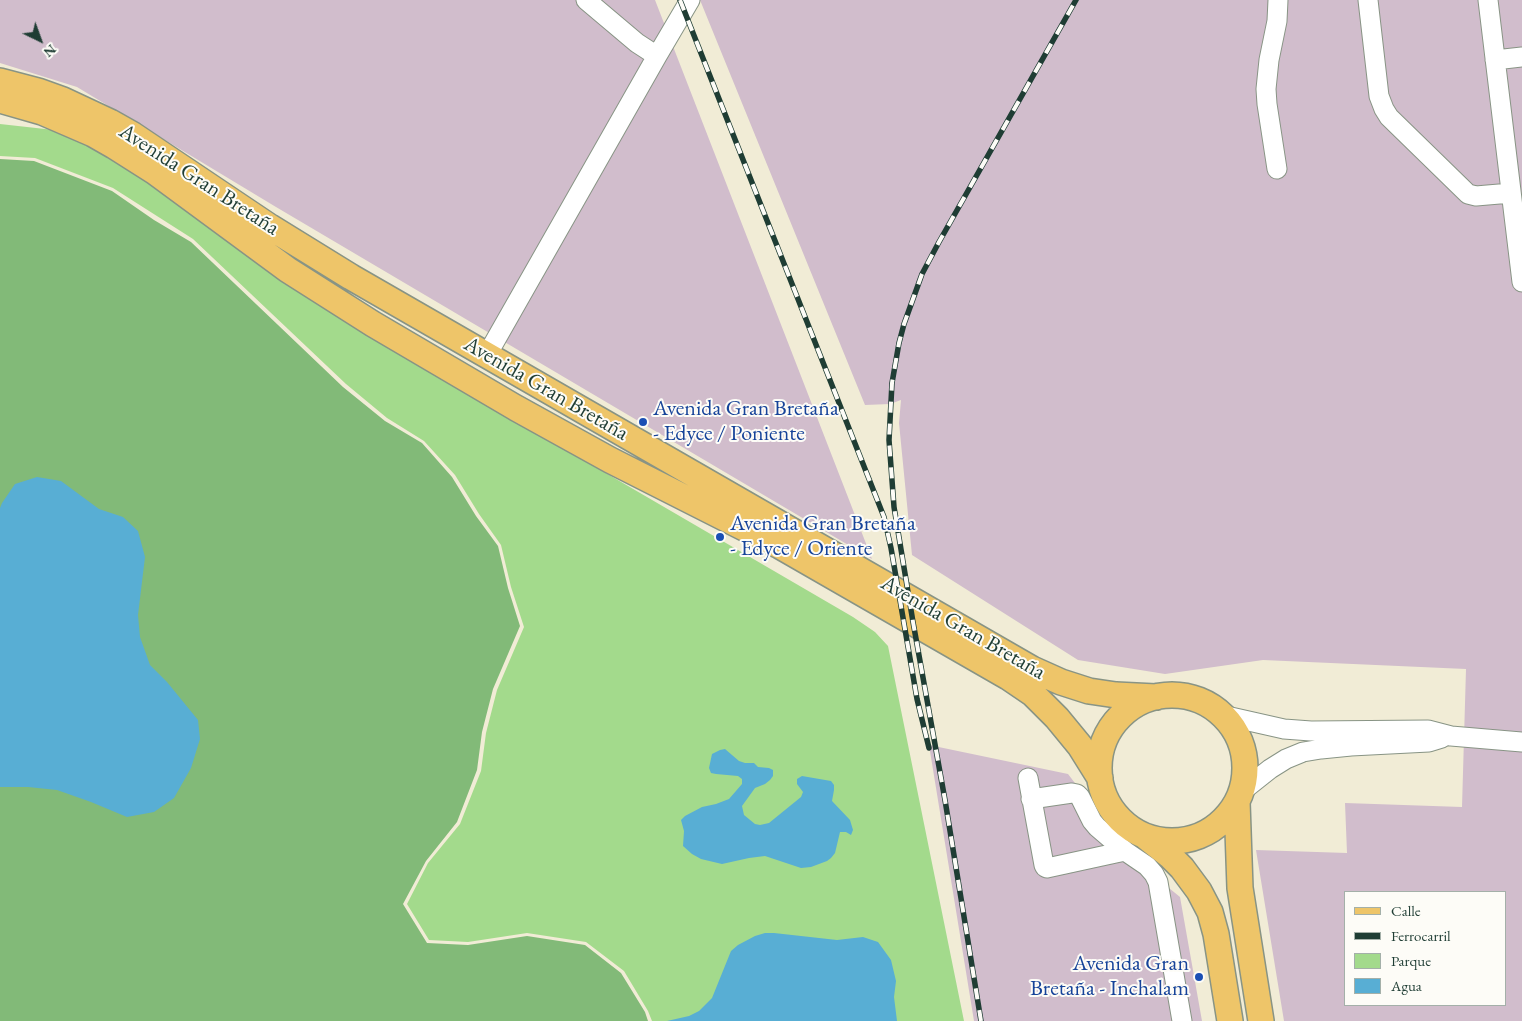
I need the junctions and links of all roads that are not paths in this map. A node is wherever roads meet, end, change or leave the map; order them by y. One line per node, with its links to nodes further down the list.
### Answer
1 (586, 0): 6 (street)
2 (690, 0): 6 (street)
3 (1278, 0): 11 (street)
4 (1368, 0): 12 (street)
5 (1488, 0): 8 (street)
6 (657, 56): 14 (street)
7 (1522, 57): 8 (street)
8 (1495, 60): 12 (street)
9 (0, 81): 14 (main road, Avenida Gran Bretaña)
10 (0, 100): 15 (main road, Avenida Gran Bretaña)
11 (1277, 169)
12 (1511, 193): 13 (street)
13 (1522, 282)
14 (488, 355): 15 (main road); 16 (main road, Avenida Gran Bretaña)
15 (516, 408): 21 (main road, Avenida Gran Bretaña)
16 (1156, 697): 17 (main road); 21 (main road)
17 (1222, 715): 18 (street); 22 (main road)
18 (1451, 736): 19 (street); 22 (street)
19 (1522, 742)
20 (1028, 778): 23 (street)
21 (1100, 778): 24 (main road)
22 (1239, 797): 24 (main road); 28 (main road)
23 (1032, 800): 25 (street); 25 (street)
24 (1146, 837): 27 (main road)
25 (1125, 851): 26 (street)
26 (1182, 1021)
27 (1230, 1021)
28 (1261, 1021)

